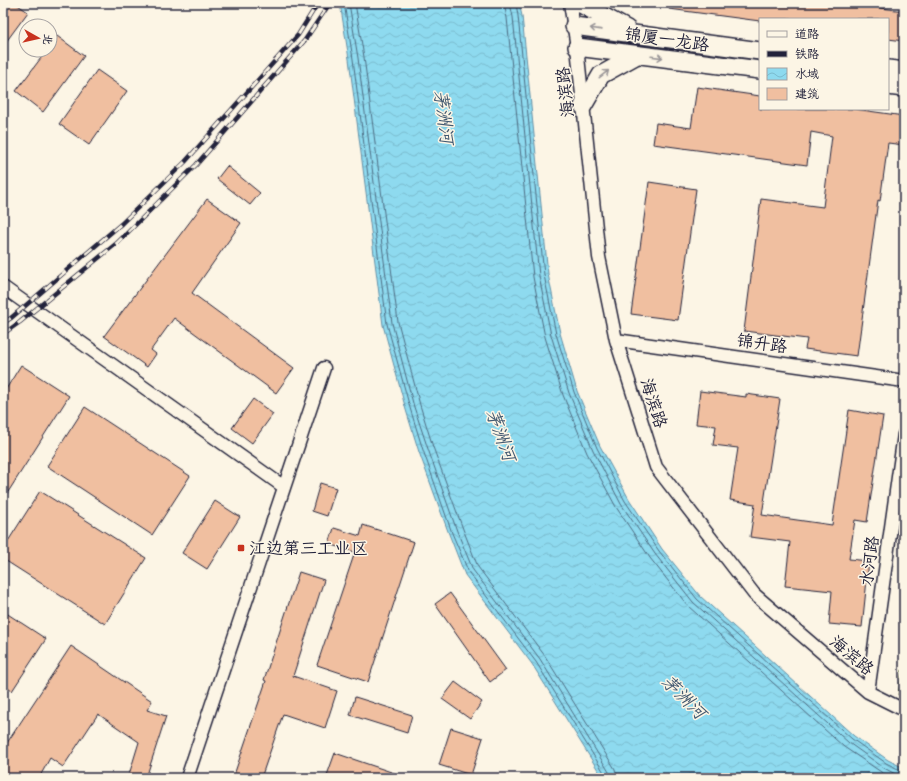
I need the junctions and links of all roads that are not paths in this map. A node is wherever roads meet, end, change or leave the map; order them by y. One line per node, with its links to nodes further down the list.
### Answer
1 (570, 3): 3 (street, 海滨路)
2 (579, 3): 4 (street)
3 (574, 26): 4 (street, 锦厦一龙路, one-way to 3); 5 (street, 海滨路)
4 (640, 35): 6 (street, 锦厦一龙路)
5 (577, 47): 7 (street, 锦厦一龙路); 13 (street, 海滨路)
6 (759, 51)
7 (637, 55): 9 (street, 锦厦一龙路, one-way to 9); 13 (street, one-way to 7)
8 (889, 69): 10 (street)
9 (759, 70)
10 (904, 71)
11 (889, 86): 12 (street)
12 (904, 88)
13 (583, 106): 15 (street, 海滨路)
14 (3, 287): 19 (street)
15 (616, 340): 17 (street, 锦升路); 20 (street, 海滨路)
16 (324, 368): 19 (street)
17 (904, 381)
18 (904, 434): 20 (street, 水河路)
19 (284, 488): 22 (street)
20 (868, 692): 21 (street, 海滨路)
21 (904, 710)
22 (188, 778)

